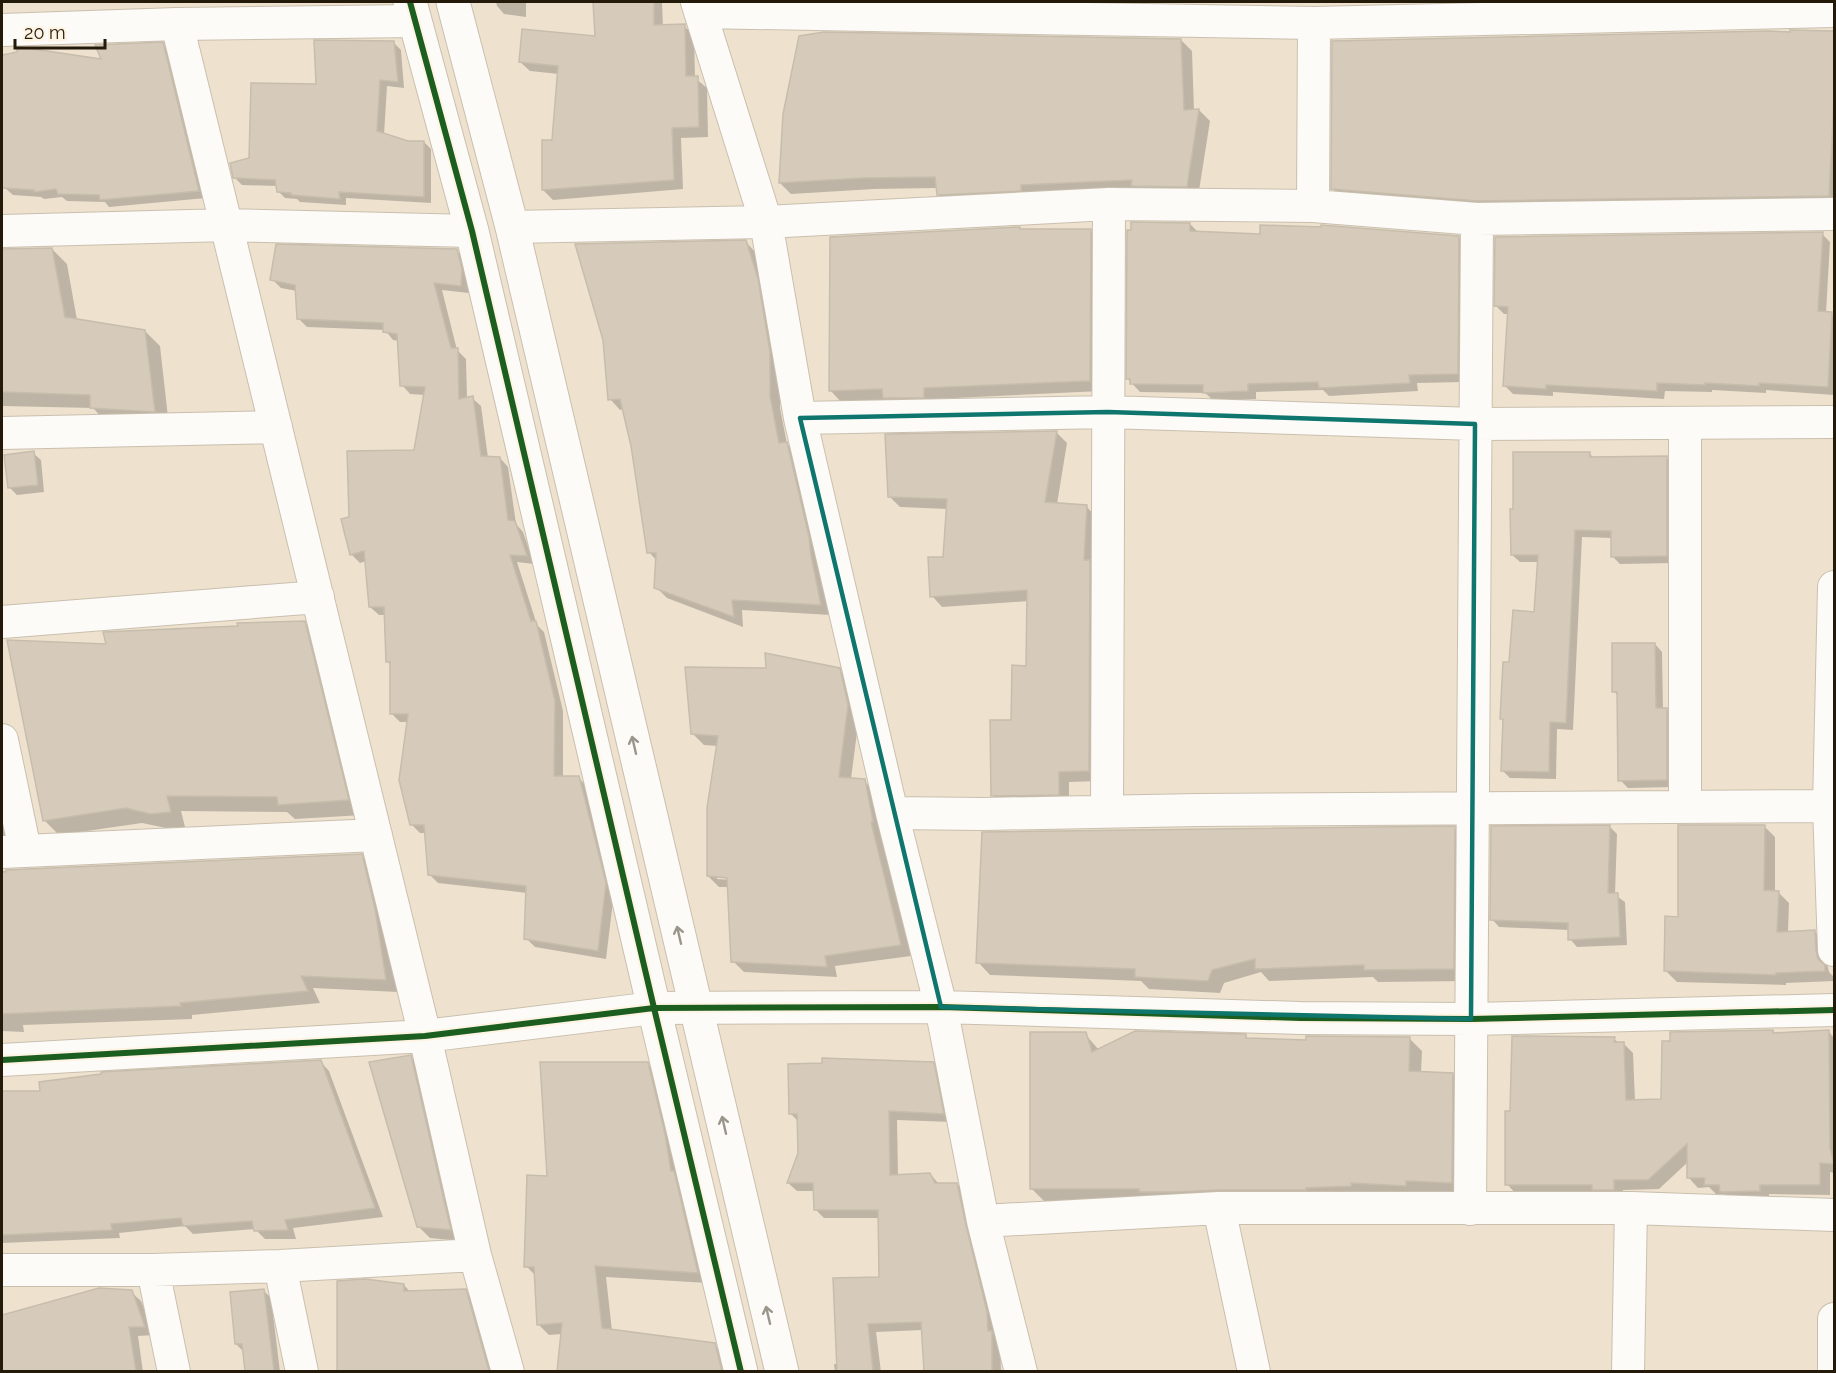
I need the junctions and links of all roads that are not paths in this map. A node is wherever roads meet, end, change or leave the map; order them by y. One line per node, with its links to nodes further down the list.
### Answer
1 (453, 2): 14 (street)
2 (698, 7): 5 (street); 12 (street)
3 (412, 11): 6 (street); 16 (street)
4 (1834, 11): 5 (street)
5 (1314, 23): 9 (street)
6 (177, 24): 7 (street); 13 (street)
7 (2, 30)
8 (1109, 204): 9 (street); 12 (street); 17 (street)
9 (1313, 206): 11 (street)
10 (1834, 214): 11 (street)
11 (1477, 219): 21 (street)
12 (766, 222): 14 (street); 18 (street)
13 (227, 225): 15 (street); 16 (street); 22 (street)
14 (512, 227): 39 (street, one-way to 14)
15 (2, 231)
16 (472, 231): 38 (street)
17 (1108, 412): 18 (street); 21 (street); 32 (street)
18 (800, 418): 33 (street)
19 (1834, 422): 20 (street)
20 (1685, 423): 21 (street); 30 (street)
21 (1476, 424): 31 (street)
22 (276, 427): 23 (street); 25 (street)
23 (2, 433)
24 (1834, 587): 26 (street)
25 (318, 597): 27 (street); 34 (street)
26 (1834, 620): 29 (street)
27 (2, 622)
28 (2, 740): 35 (street)
29 (1829, 806): 30 (street); 36 (street)
30 (1685, 807): 31 (street)
31 (1473, 808): 32 (street); 41 (street)
32 (1107, 811): 33 (street)
33 (892, 813): 37 (street)
34 (376, 835): 35 (street); 42 (street)
35 (13, 851)
36 (1834, 950)
37 (940, 1007): 39 (street); 41 (street); 48 (street)
38 (654, 1008): 39 (street); 42 (street); 57 (street)
39 (696, 1008): 58 (street, one-way to 39)
40 (1834, 1010): 41 (street)
41 (1471, 1019): 46 (street)
42 (425, 1036): 43 (street); 49 (street)
43 (2, 1060)
44 (1219, 1208): 46 (street); 48 (street); 60 (street)
45 (1631, 1208): 46 (street); 47 (street); 61 (street)
46 (1470, 1209)
47 (1834, 1215)
48 (983, 1221): 59 (street)
49 (475, 1256): 50 (street); 56 (street)
50 (280, 1266): 52 (street); 55 (street)
51 (2, 1270): 52 (street)
52 (153, 1270): 54 (street)
53 (1834, 1319): 62 (street)
54 (174, 1371)
55 (302, 1371)
56 (508, 1371)
57 (741, 1371)
58 (782, 1371)
59 (1021, 1371)
60 (1254, 1371)
61 (1628, 1371)
62 (1834, 1371)

